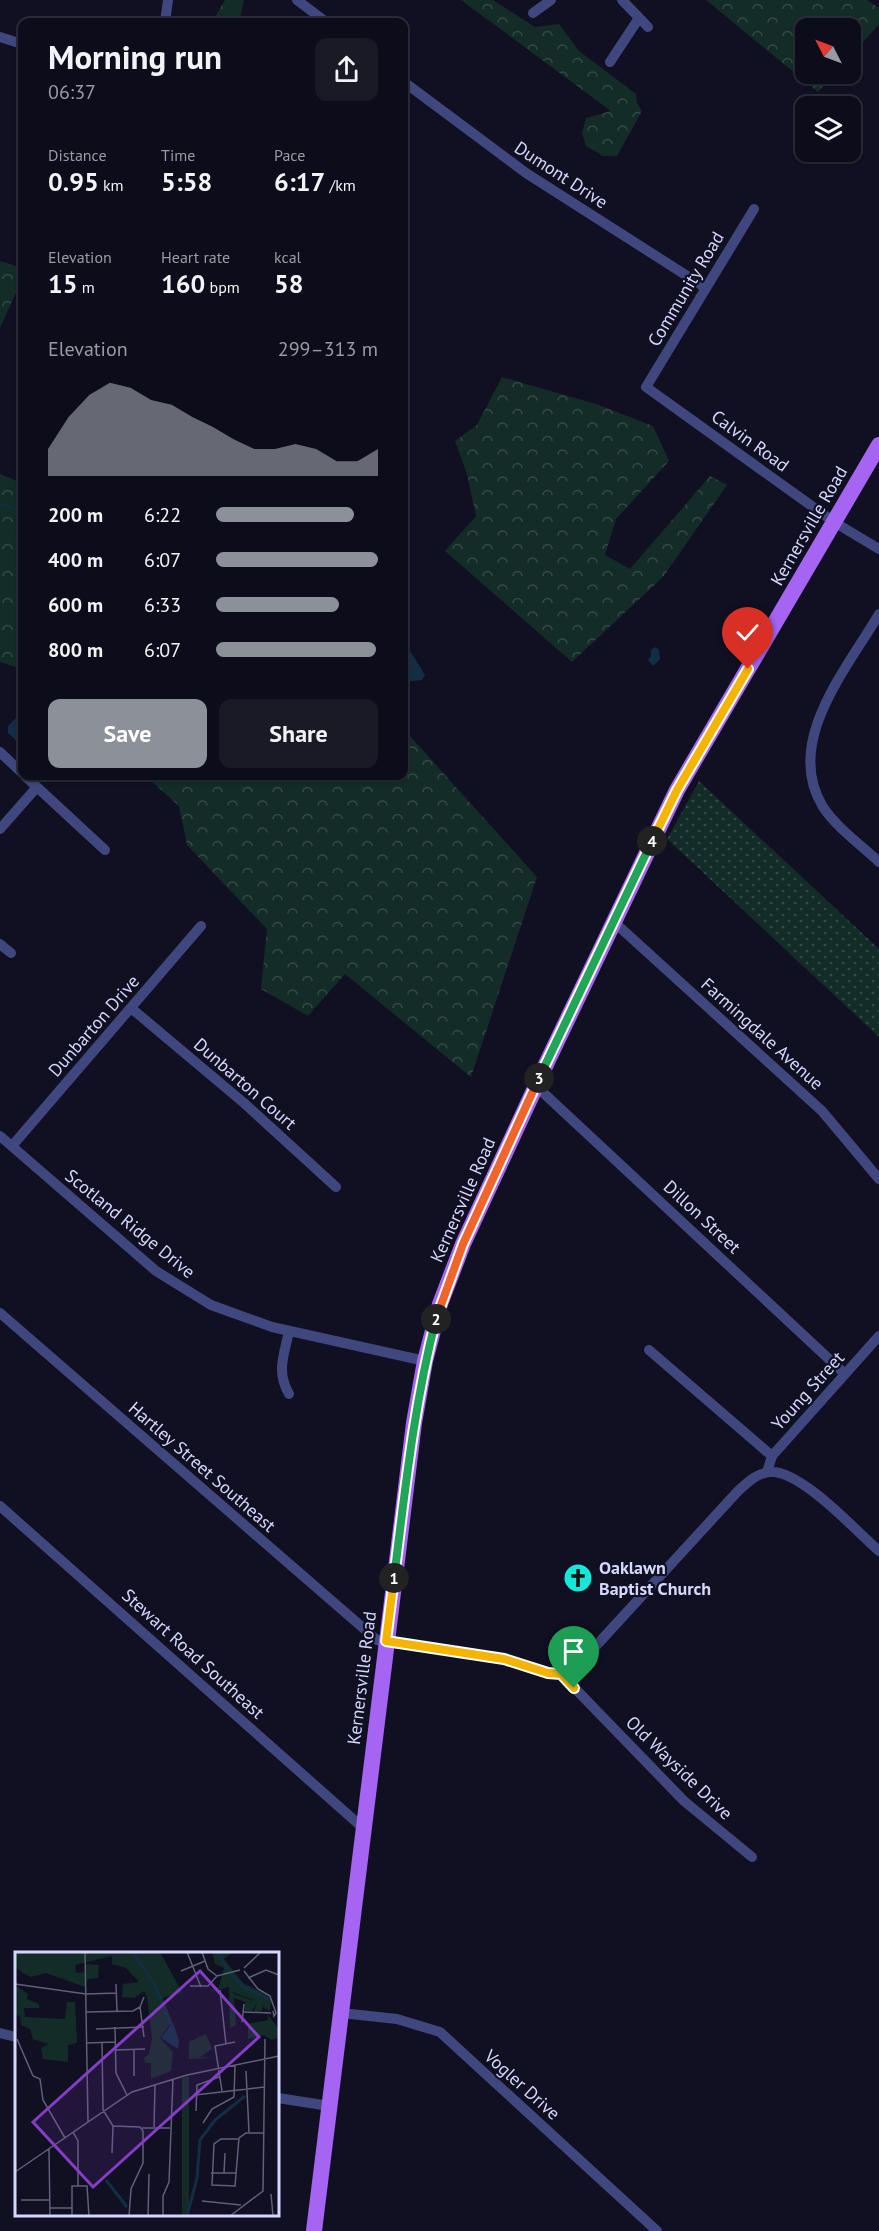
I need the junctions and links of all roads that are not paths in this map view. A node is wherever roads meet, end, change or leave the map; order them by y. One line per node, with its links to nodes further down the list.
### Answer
1 (168, 0): 6 (street)
2 (297, 0): 7 (street)
3 (551, 0): 5 (street)
4 (622, 0): 8 (street)
5 (532, 13)
6 (166, 18)
7 (321, 18)
8 (639, 18): 9 (street); 12 (street)
9 (648, 27)
10 (0, 37): 11 (street)
11 (18, 43)
12 (610, 62)
13 (408, 85): 15 (street, Dumont Drive)
14 (754, 209): 15 (street, Community Road)
15 (706, 288): 16 (street, Community Road)
16 (646, 387): 18 (street, Calvin Road)
17 (879, 445): 18 (main road, Kernersville Road)
18 (834, 522): 19 (street, Calvin Road); 28 (main road, Kernersville Road)
19 (879, 549)
20 (879, 614): 27 (street)
21 (0, 752): 22 (street)
22 (18, 768)
23 (30, 780): 24 (street)
24 (37, 787): 25 (street); 26 (street)
25 (0, 829)
26 (105, 850)
27 (879, 862)
28 (614, 922): 33 (main road, Kernersville Road); 36 (street, Farmingdale Avenue)
29 (201, 926): 32 (street, Dunbarton Drive)
30 (0, 944): 31 (street)
31 (11, 953)
32 (131, 1008): 35 (street, Dunbarton Drive); 37 (street, Dunbarton Court)
33 (536, 1086): 42 (main road, Kernersville Road); 43 (street, Dillon Street)
34 (0, 1136): 35 (street, Scotland Ridge Drive)
35 (12, 1146): 39 (street, Scotland Ridge Drive)
36 (879, 1179)
37 (336, 1187)
38 (0, 1313): 49 (street, Hartley Street Southeast)
39 (289, 1331): 42 (street, Scotland Ridge Drive); 44 (street)
40 (879, 1336): 43 (street, Young Street)
41 (649, 1350): 45 (street)
42 (425, 1361): 49 (main road, Kernersville Road)
43 (845, 1374): 45 (street, Young Street)
44 (290, 1394)
45 (772, 1456): 46 (street, Young Street)
46 (767, 1472): 48 (street); 50 (street)
47 (0, 1506): 51 (street, Stewart Road Southeast)
48 (879, 1551)
49 (386, 1641): 50 (street); 51 (main road, Kernersville Road)
50 (561, 1674): 52 (street, Old Wayside Drive)
51 (363, 1828): 53 (main road, Kernersville Road)
52 (752, 1857)
53 (341, 2013): 57 (main road, Kernersville Road); 59 (street, Vogler Drive)
54 (0, 2033): 55 (street)
55 (15, 2037)
56 (279, 2098): 57 (street)
57 (328, 2106): 58 (main road, Kernersville Road)
58 (314, 2231)
59 (657, 2231)

